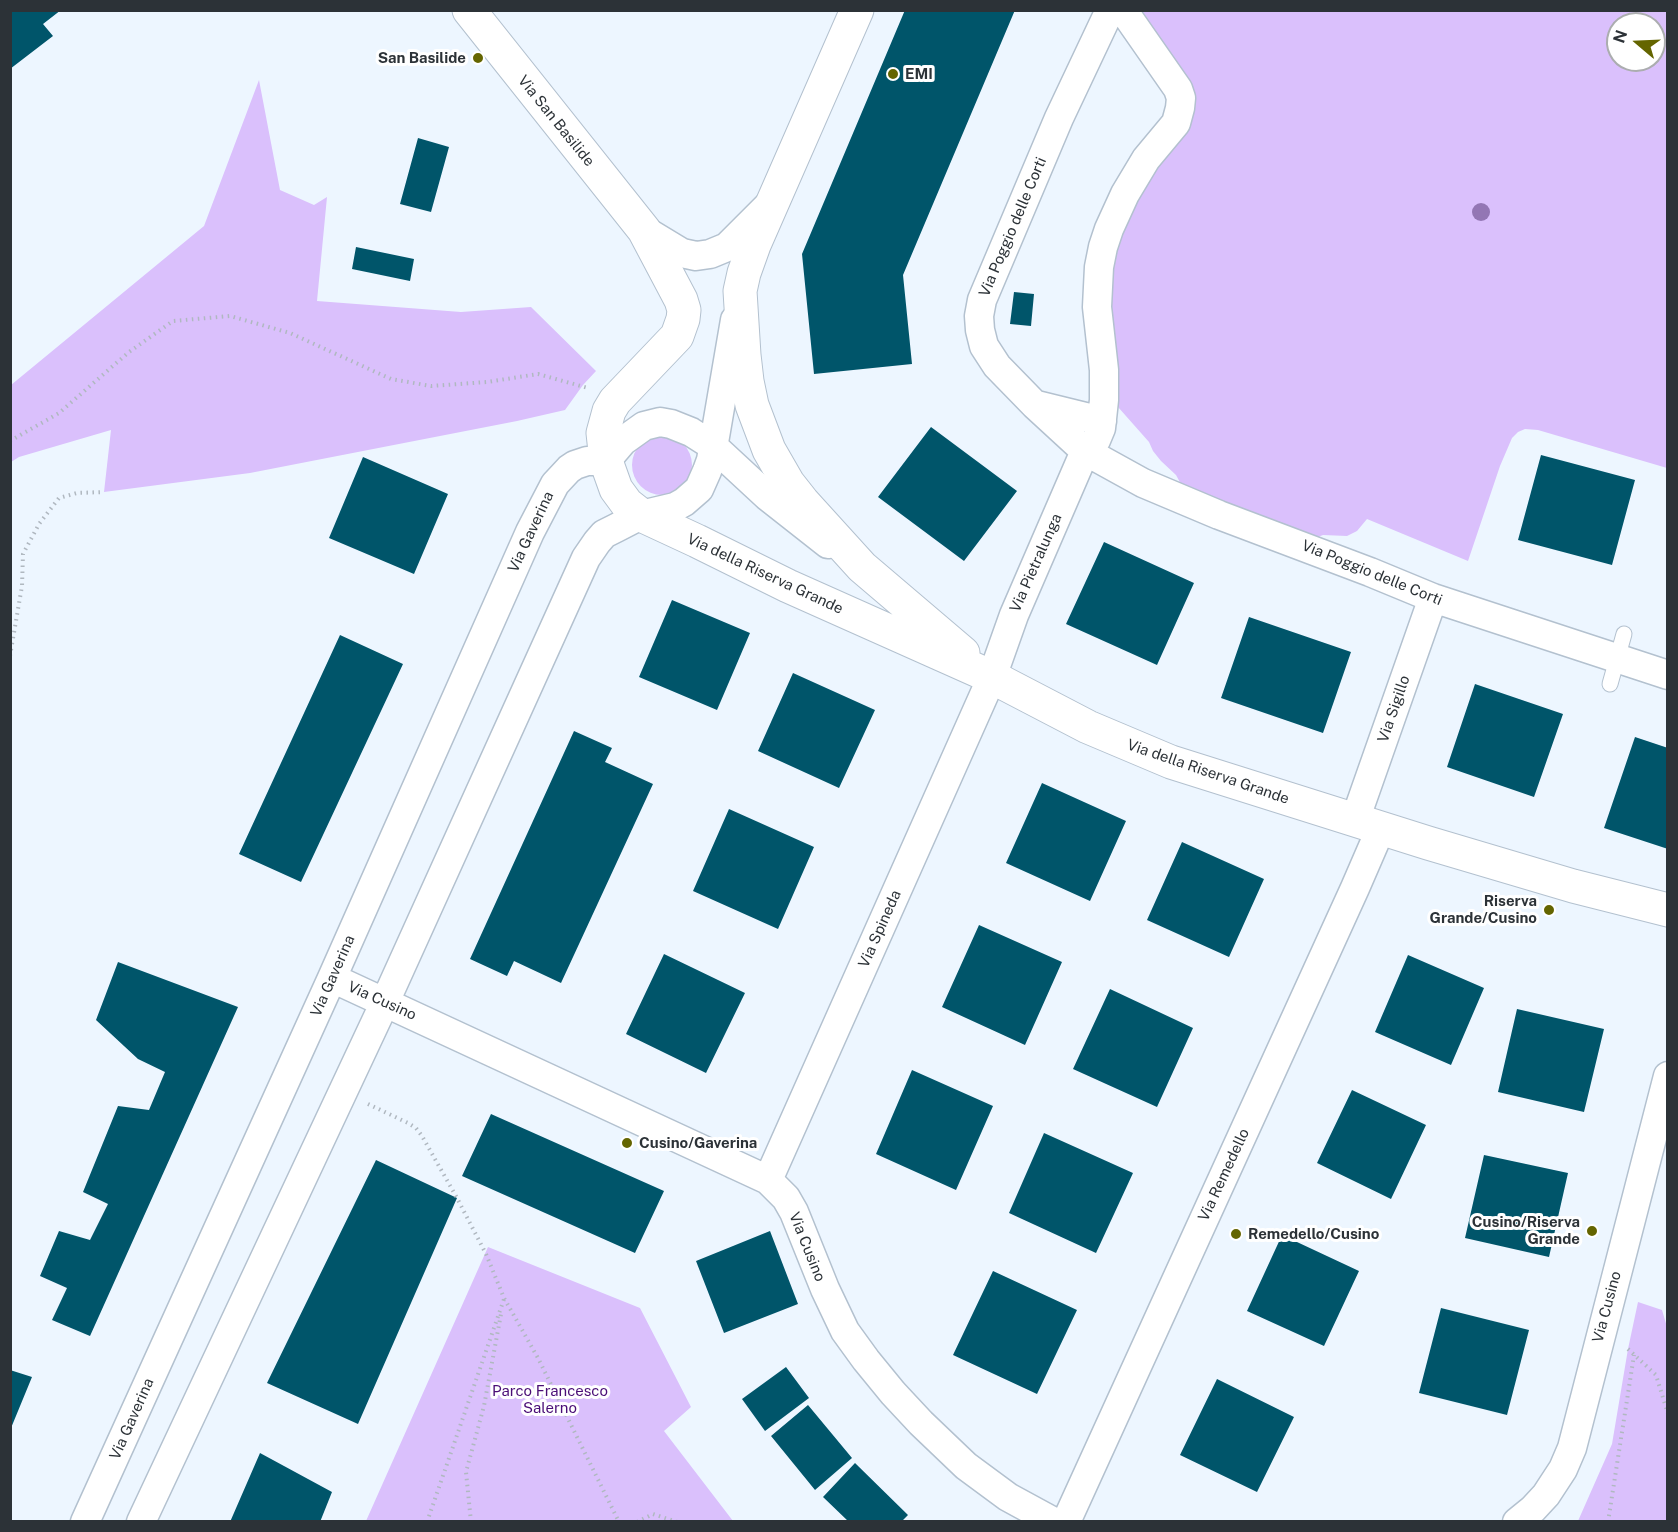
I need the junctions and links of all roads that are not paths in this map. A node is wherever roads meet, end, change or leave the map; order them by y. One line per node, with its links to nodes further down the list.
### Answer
1 (469, 10): 6 (street, Via San Basilide)
2 (857, 10): 5 (street)
3 (1110, 10): 8 (street, Via Poggio delle Corti)
4 (1123, 10): 9 (street)
5 (774, 199): 6 (street); 7 (street)
6 (644, 230): 12 (street, Via San Basilide)
7 (740, 291): 10 (street); 14 (street)
8 (1035, 405): 9 (street); 11 (street, Via Poggio delle Corti)
9 (1102, 421): 11 (street)
10 (713, 446): 12 (street); 13 (street); 14 (street)
11 (1085, 451): 15 (street, Via Poggio delle Corti); 17 (street, Via Pietralunga)
12 (606, 461): 13 (street); 20 (street, Via Gaverina)
13 (640, 515): 17 (street, Via della Riserva Grande); 21 (street)
14 (862, 567): 17 (street)
15 (1433, 598): 16 (street, Via Poggio delle Corti); 18 (street, Via Sigillo)
16 (1668, 675)
17 (992, 677): 18 (street, Via della Riserva Grande); 23 (street, Via Spineda)
18 (1368, 824): 19 (street, Via della Riserva Grande); 27 (street, Via Remedello)
19 (1668, 910)
20 (332, 978): 21 (street, Via Cusino); 24 (street, Via Gaverina)
21 (385, 1002): 23 (street, Via Cusino); 25 (street)
22 (1668, 1076): 28 (street, Via Cusino)
23 (768, 1180): 26 (street, Via Cusino)
24 (85, 1521)
25 (141, 1521)
26 (1054, 1521)
27 (1066, 1521)
28 (1517, 1521)

